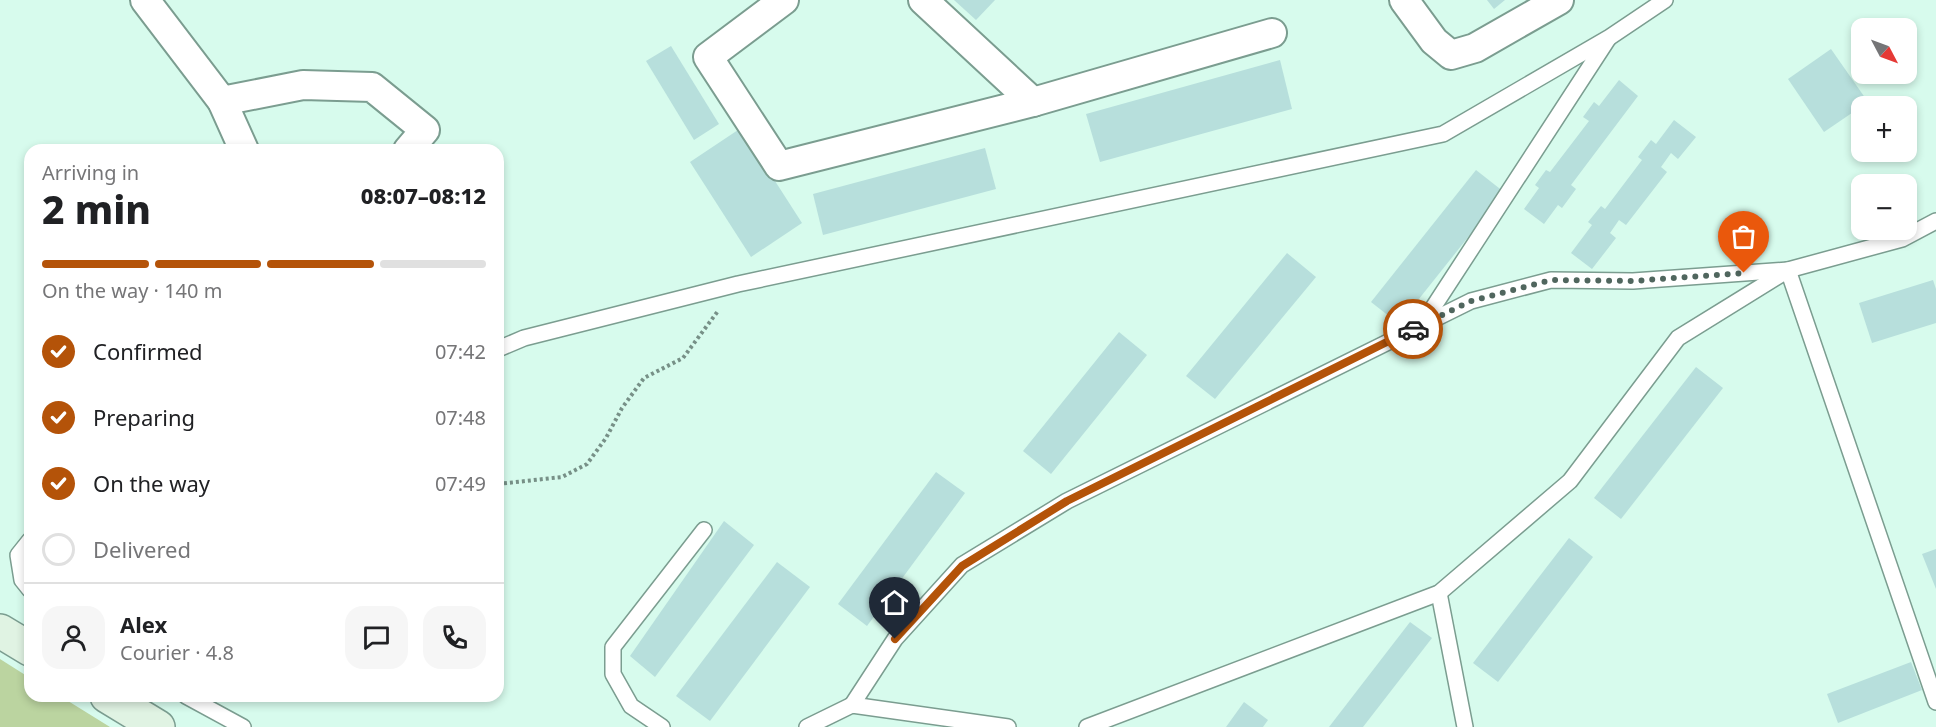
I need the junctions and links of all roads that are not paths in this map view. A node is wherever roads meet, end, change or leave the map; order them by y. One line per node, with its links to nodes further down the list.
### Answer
1 (145, 0): 9 (street)
2 (784, 0): 10 (street)
3 (923, 0): 10 (street)
4 (1404, 0): 5 (street)
5 (1559, 0)
6 (1665, 0): 8 (lane)
7 (1272, 33): 10 (street)
8 (1610, 37): 15 (lane); 16 (lane)
9 (222, 101): 11 (street); 12 (street)
10 (1033, 102)
11 (241, 144)
12 (413, 144)
13 (1936, 221): 14 (lane)
14 (1788, 270): 15 (lane); 20 (lane); 25 (lane)
15 (1423, 324): 26 (lane)
16 (504, 346)
17 (704, 530): 29 (lane)
18 (24, 548): 19 (lane)
19 (24, 582)
20 (1439, 593): 32 (lane); 33 (lane)
21 (0, 631): 22 (main road)
22 (24, 645)
23 (117, 702): 27 (main road)
24 (197, 702): 28 (lane)
25 (1936, 702)
26 (852, 705): 30 (lane); 31 (lane)
27 (158, 727)
28 (243, 727)
29 (662, 727)
30 (807, 727)
31 (1008, 727)
32 (1088, 727)
33 (1465, 727)

